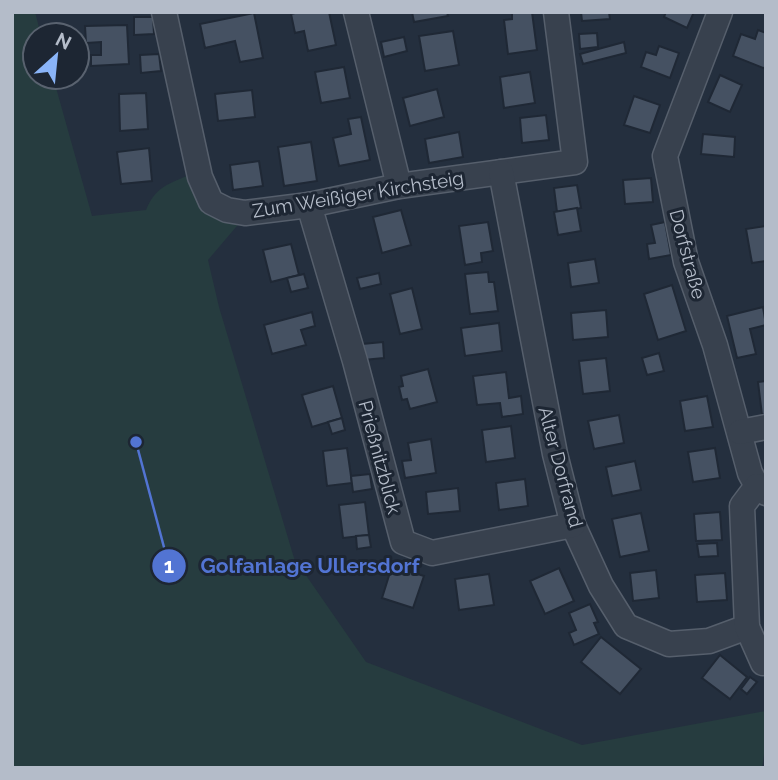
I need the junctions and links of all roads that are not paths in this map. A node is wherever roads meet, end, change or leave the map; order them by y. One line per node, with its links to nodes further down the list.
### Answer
1 (164, 12): 7 (street, Zum Weißiger Kirchsteig)
2 (356, 12): 6 (street)
3 (556, 12): 5 (street, Zum Weißiger Kirchsteig)
4 (720, 12): 9 (street, Dorfstraße)
5 (501, 172): 6 (street, Zum Weißiger Kirchsteig); 11 (street, Alter Dorfrand)
6 (399, 186): 7 (street, Zum Weißiger Kirchsteig)
7 (309, 205): 11 (street, Prießnitzblick)
8 (766, 427): 9 (street)
9 (740, 432): 10 (street, Dorfstraße)
10 (761, 489): 12 (street)
11 (573, 525): 12 (street, Alter Dorfrand)
12 (747, 627): 13 (street)
13 (763, 663)

